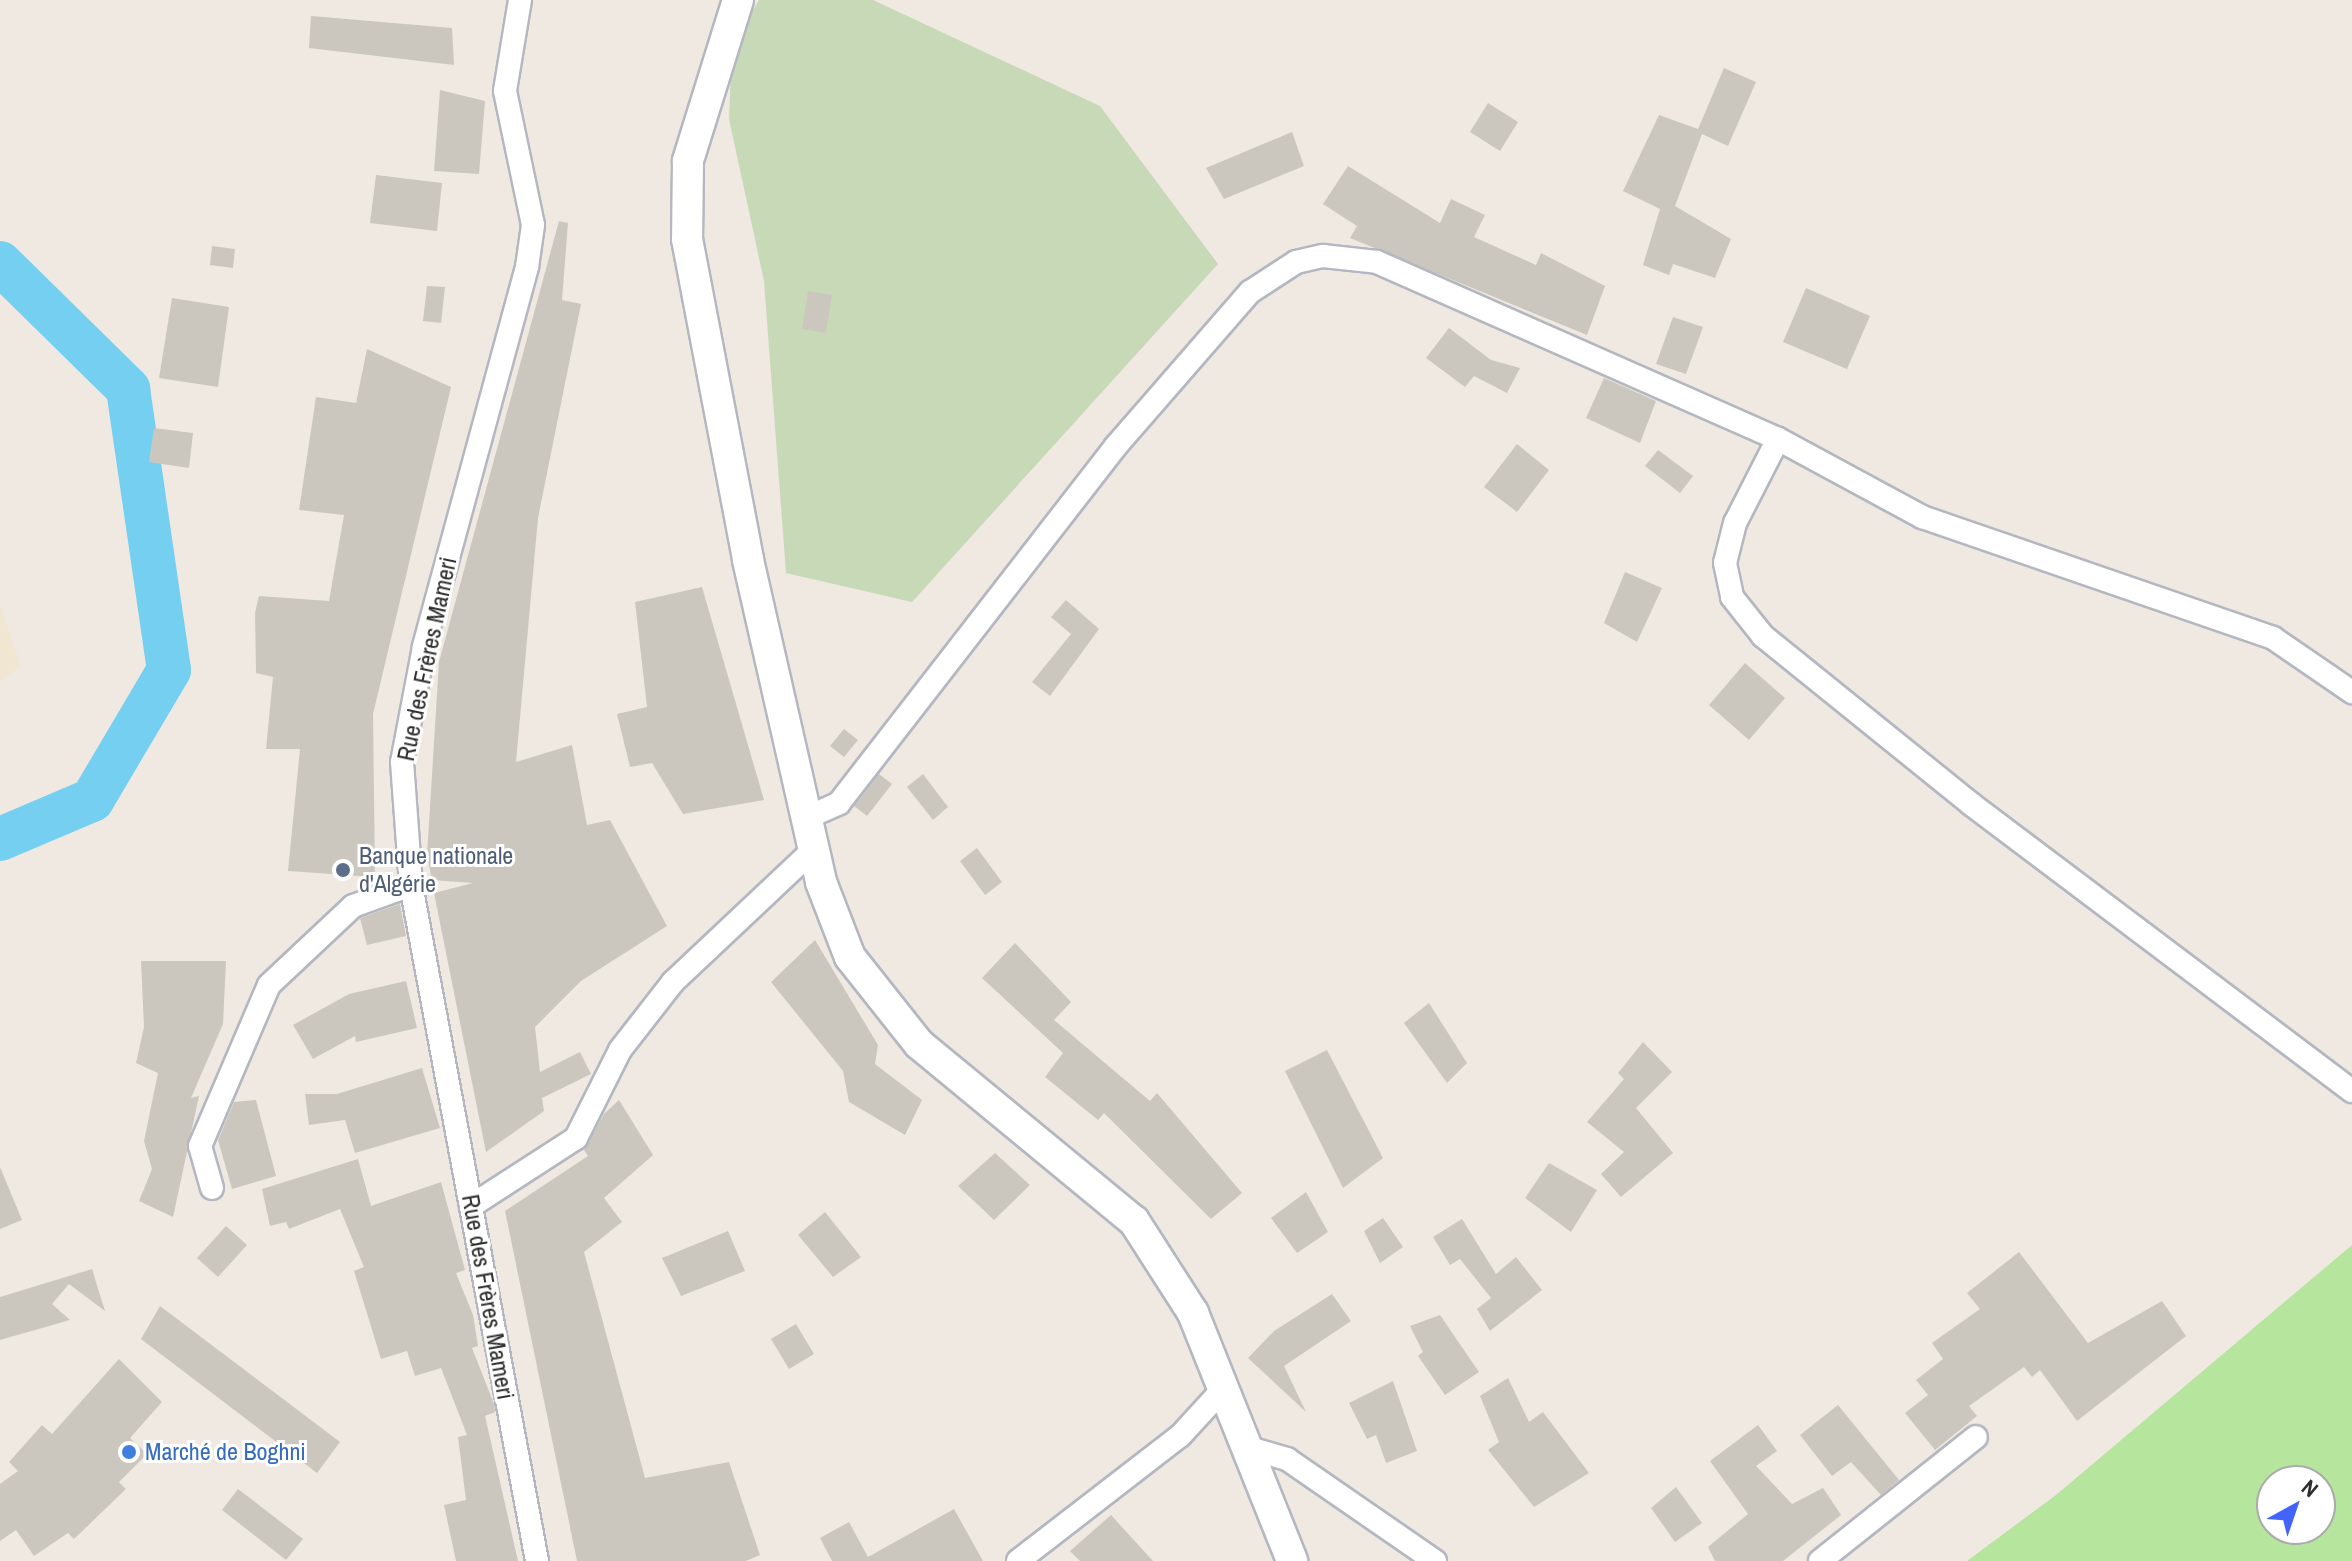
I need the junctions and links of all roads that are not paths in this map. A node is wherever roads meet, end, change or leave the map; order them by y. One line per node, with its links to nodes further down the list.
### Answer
1 (520, 0): 7 (street, Rue des Frères Mameri)
2 (738, 0): 5 (main road)
3 (1778, 439): 4 (street); 5 (street); 8 (street)
4 (2352, 692)
5 (806, 818): 6 (main road)
6 (814, 849): 10 (street); 11 (main road)
7 (411, 885): 9 (street); 10 (street, Rue des Frères Mameri)
8 (2352, 1091)
9 (212, 1188)
10 (471, 1206): 14 (street, Rue des Frères Mameri)
11 (1223, 1389): 13 (main road); 15 (street)
12 (1976, 1437): 18 (street)
13 (1246, 1447): 16 (main road); 17 (street)
14 (537, 1561)
15 (1018, 1561)
16 (1292, 1561)
17 (1435, 1561)
18 (1820, 1561)

